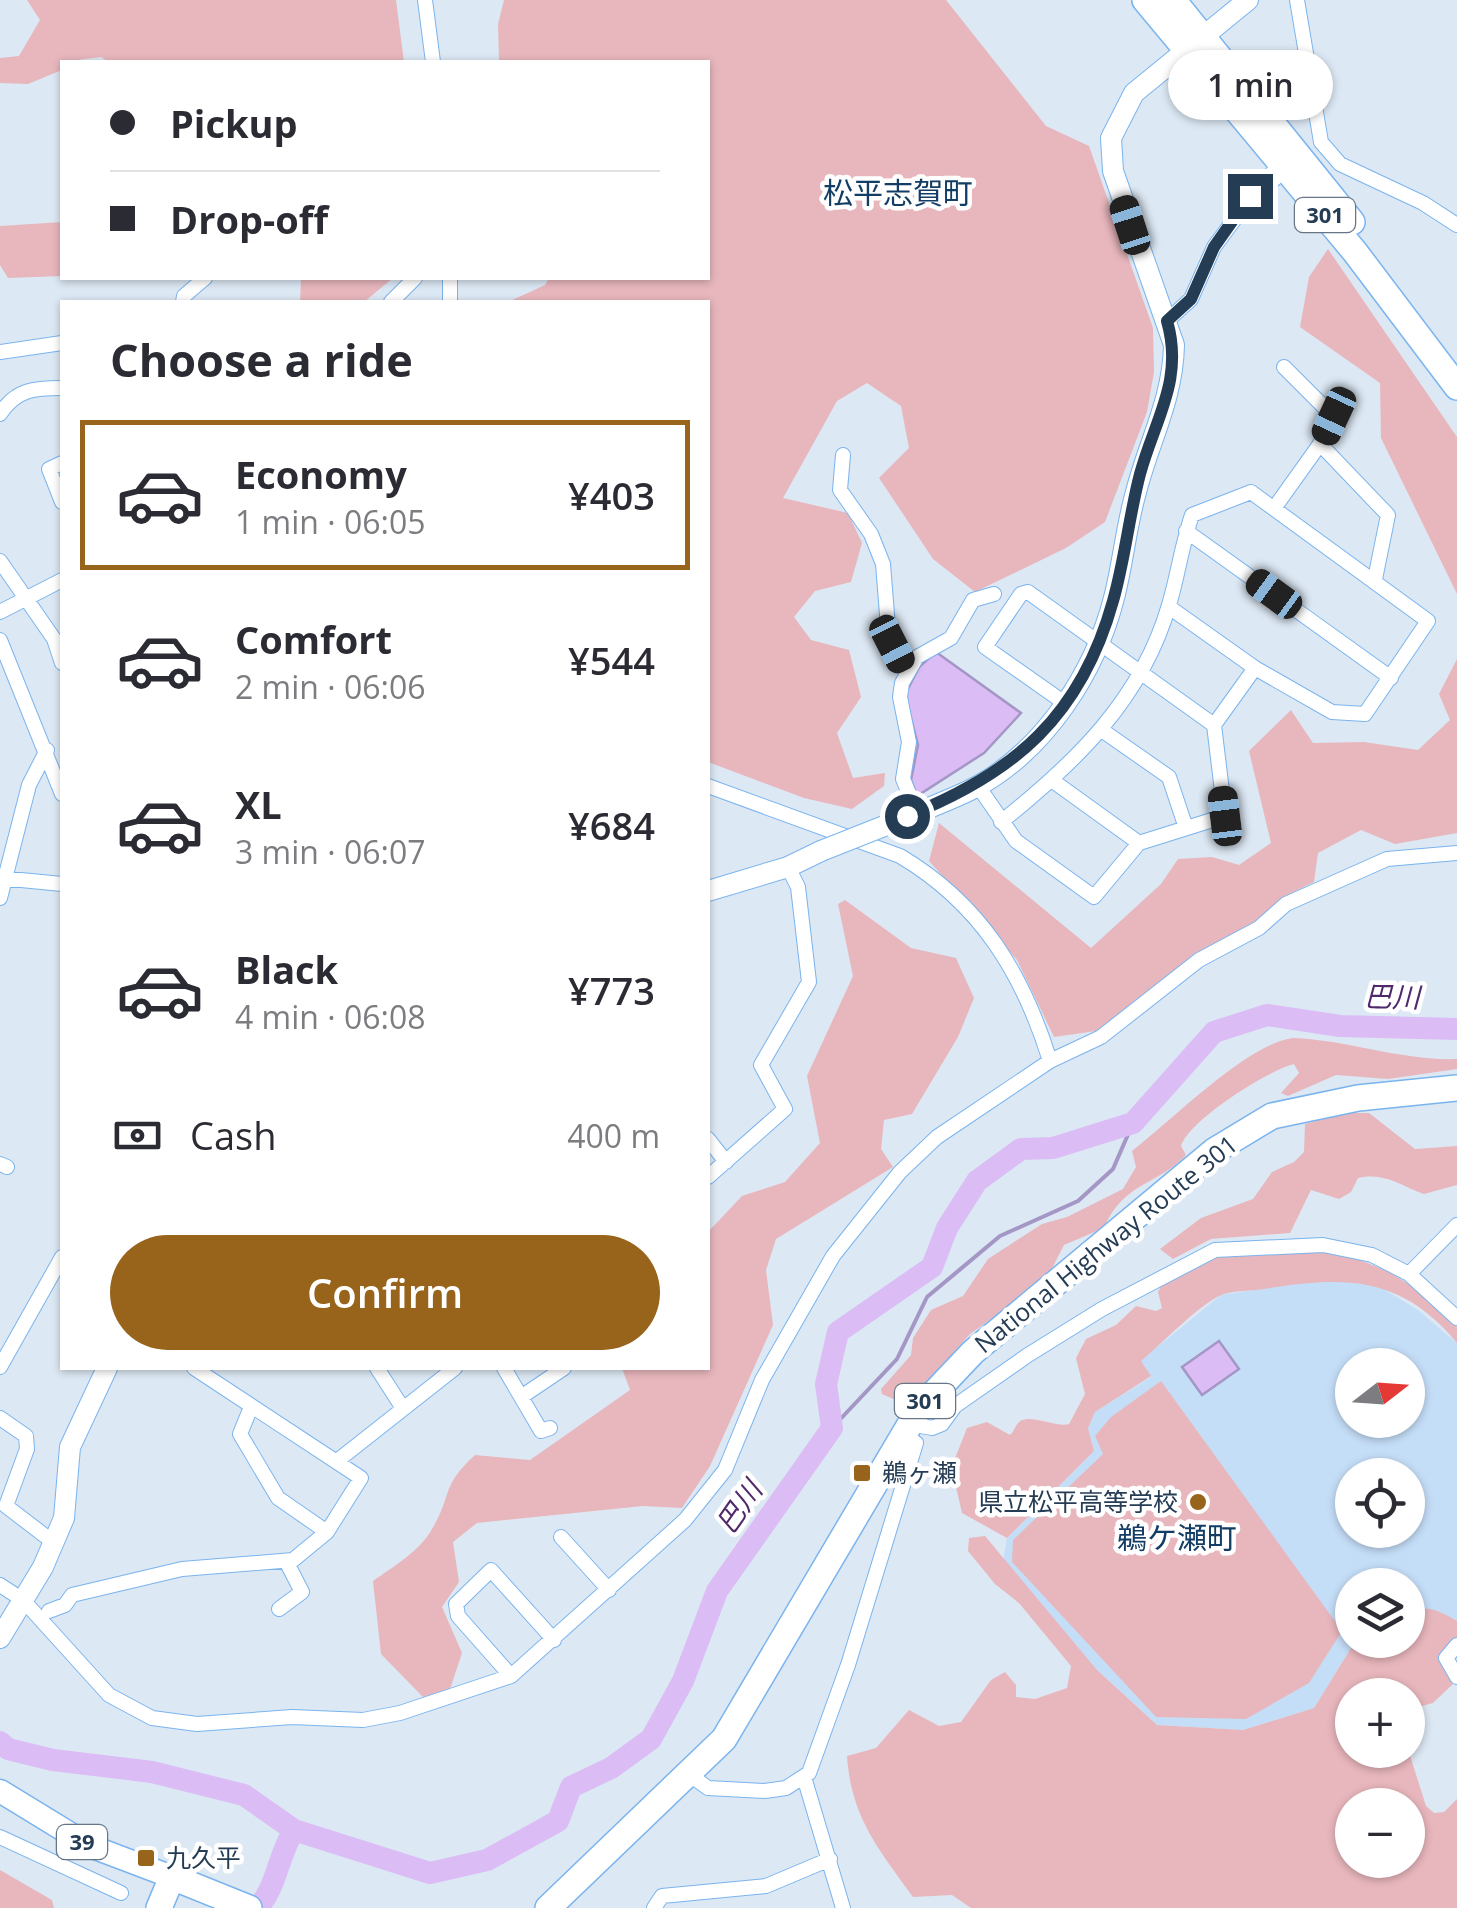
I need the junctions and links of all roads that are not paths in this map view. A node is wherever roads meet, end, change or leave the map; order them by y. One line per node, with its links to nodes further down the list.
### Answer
1 (425, 0): 7 (street)
2 (1145, 0): 6 (highway, 301)
3 (1173, 0): 6 (highway, 301)
4 (1248, 0): 6 (street)
5 (1297, 0): 10 (street)
6 (1196, 42): 8 (highway, 301); 15 (street); 19 (highway, 301)
7 (433, 60)
8 (1284, 166): 9 (street); 21 (highway, 301)
9 (1250, 196): 15 (street)
10 (1457, 226)
11 (203, 280): 13 (street)
12 (413, 280): 14 (street)
13 (183, 300)
14 (393, 300)
15 (1167, 321): 38 (street)
16 (0, 332): 18 (street)
17 (60, 343): 18 (street)
18 (4, 350)
19 (1457, 360)
20 (1284, 367): 24 (street)
21 (1457, 387)
22 (60, 388): 23 (street)
23 (0, 414)
24 (1320, 444): 28 (street); 31 (street)
25 (843, 455): 42 (street)
26 (60, 464): 27 (street)
27 (60, 497)
28 (1275, 507): 29 (street); 31 (street)
29 (1186, 531): 35 (street); 43 (street)
30 (0, 561): 34 (street)
31 (1374, 579): 43 (street)
32 (60, 581): 34 (street)
33 (994, 594): 42 (street)
34 (22, 596): 36 (street); 39 (street)
35 (1169, 607): 40 (street); 41 (street)
36 (0, 612)
37 (0, 640): 47 (street)
38 (1101, 641): 41 (street); 44 (street); 44 (street)
39 (60, 657)
40 (1254, 668): 43 (street); 45 (street)
41 (1143, 670): 45 (street); 46 (street)
42 (907, 672): 52 (street)
43 (1390, 678)
44 (1066, 704): 49 (street)
45 (1214, 724): 54 (street)
46 (1103, 731): 48 (street); 54 (street)
47 (47, 750): 51 (street); 58 (street)
48 (1053, 781): 53 (street); 55 (street)
49 (978, 786): 52 (street); 53 (street)
50 (710, 787): 62 (street)
51 (60, 788)
52 (912, 815): 57 (street, bridge)
53 (1001, 822): 55 (street)
54 (1186, 828): 55 (street)
55 (1139, 843)
56 (1457, 853): 62 (street)
57 (788, 868): 60 (street); 65 (street)
58 (4, 878): 59 (street); 61 (street)
59 (60, 884)
60 (710, 890)
61 (0, 898)
62 (1050, 1061): 90 (street)
63 (1457, 1088): 83 (highway, National Highway Route 301 / 301)
64 (710, 1142): 65 (street)
65 (726, 1162): 66 (street)
66 (710, 1175)
67 (1457, 1225): 69 (street)
68 (60, 1261): 71 (street)
69 (1409, 1274): 70 (street); 83 (street)
70 (1457, 1318)
71 (0, 1367)
72 (106, 1370): 87 (street)
73 (197, 1370): 79 (street)
74 (379, 1370): 80 (street)
75 (452, 1370): 80 (street)
76 (505, 1370): 78 (street)
77 (561, 1370): 78 (street)
78 (521, 1398): 82 (street)
79 (250, 1408): 84 (street); 85 (street)
80 (402, 1408): 84 (street)
81 (0, 1418): 87 (street)
82 (550, 1428)
83 (907, 1429): 99 (highway, National Highway Route 301 / 301); 100 (street)
84 (337, 1461): 85 (street)
85 (327, 1532): 88 (street)
86 (561, 1537): 90 (street)
87 (53, 1542): 91 (street)
88 (286, 1560): 92 (street); 93 (street)
89 (0, 1584): 91 (street)
90 (608, 1590): 95 (street)
91 (19, 1608): 94 (street); 97 (street)
92 (279, 1609)
93 (49, 1611)
94 (0, 1638)
95 (554, 1640): 97 (street); 97 (street)
96 (1457, 1645): 98 (street)
97 (512, 1676)
98 (1457, 1676)
99 (690, 1775): 100 (street); 109 (highway, National Highway Route 301 / 301)
100 (804, 1777): 103 (street)
101 (0, 1791): 104 (main road, 39)
102 (0, 1837): 106 (street)
103 (830, 1859): 105 (street); 112 (street)
104 (172, 1877): 107 (highway); 108 (highway)
105 (727, 1890): 110 (street); 111 (street)
106 (121, 1894)
107 (242, 1906)
108 (159, 1908)
109 (548, 1908)
110 (654, 1908)
111 (722, 1908)
112 (842, 1908)

